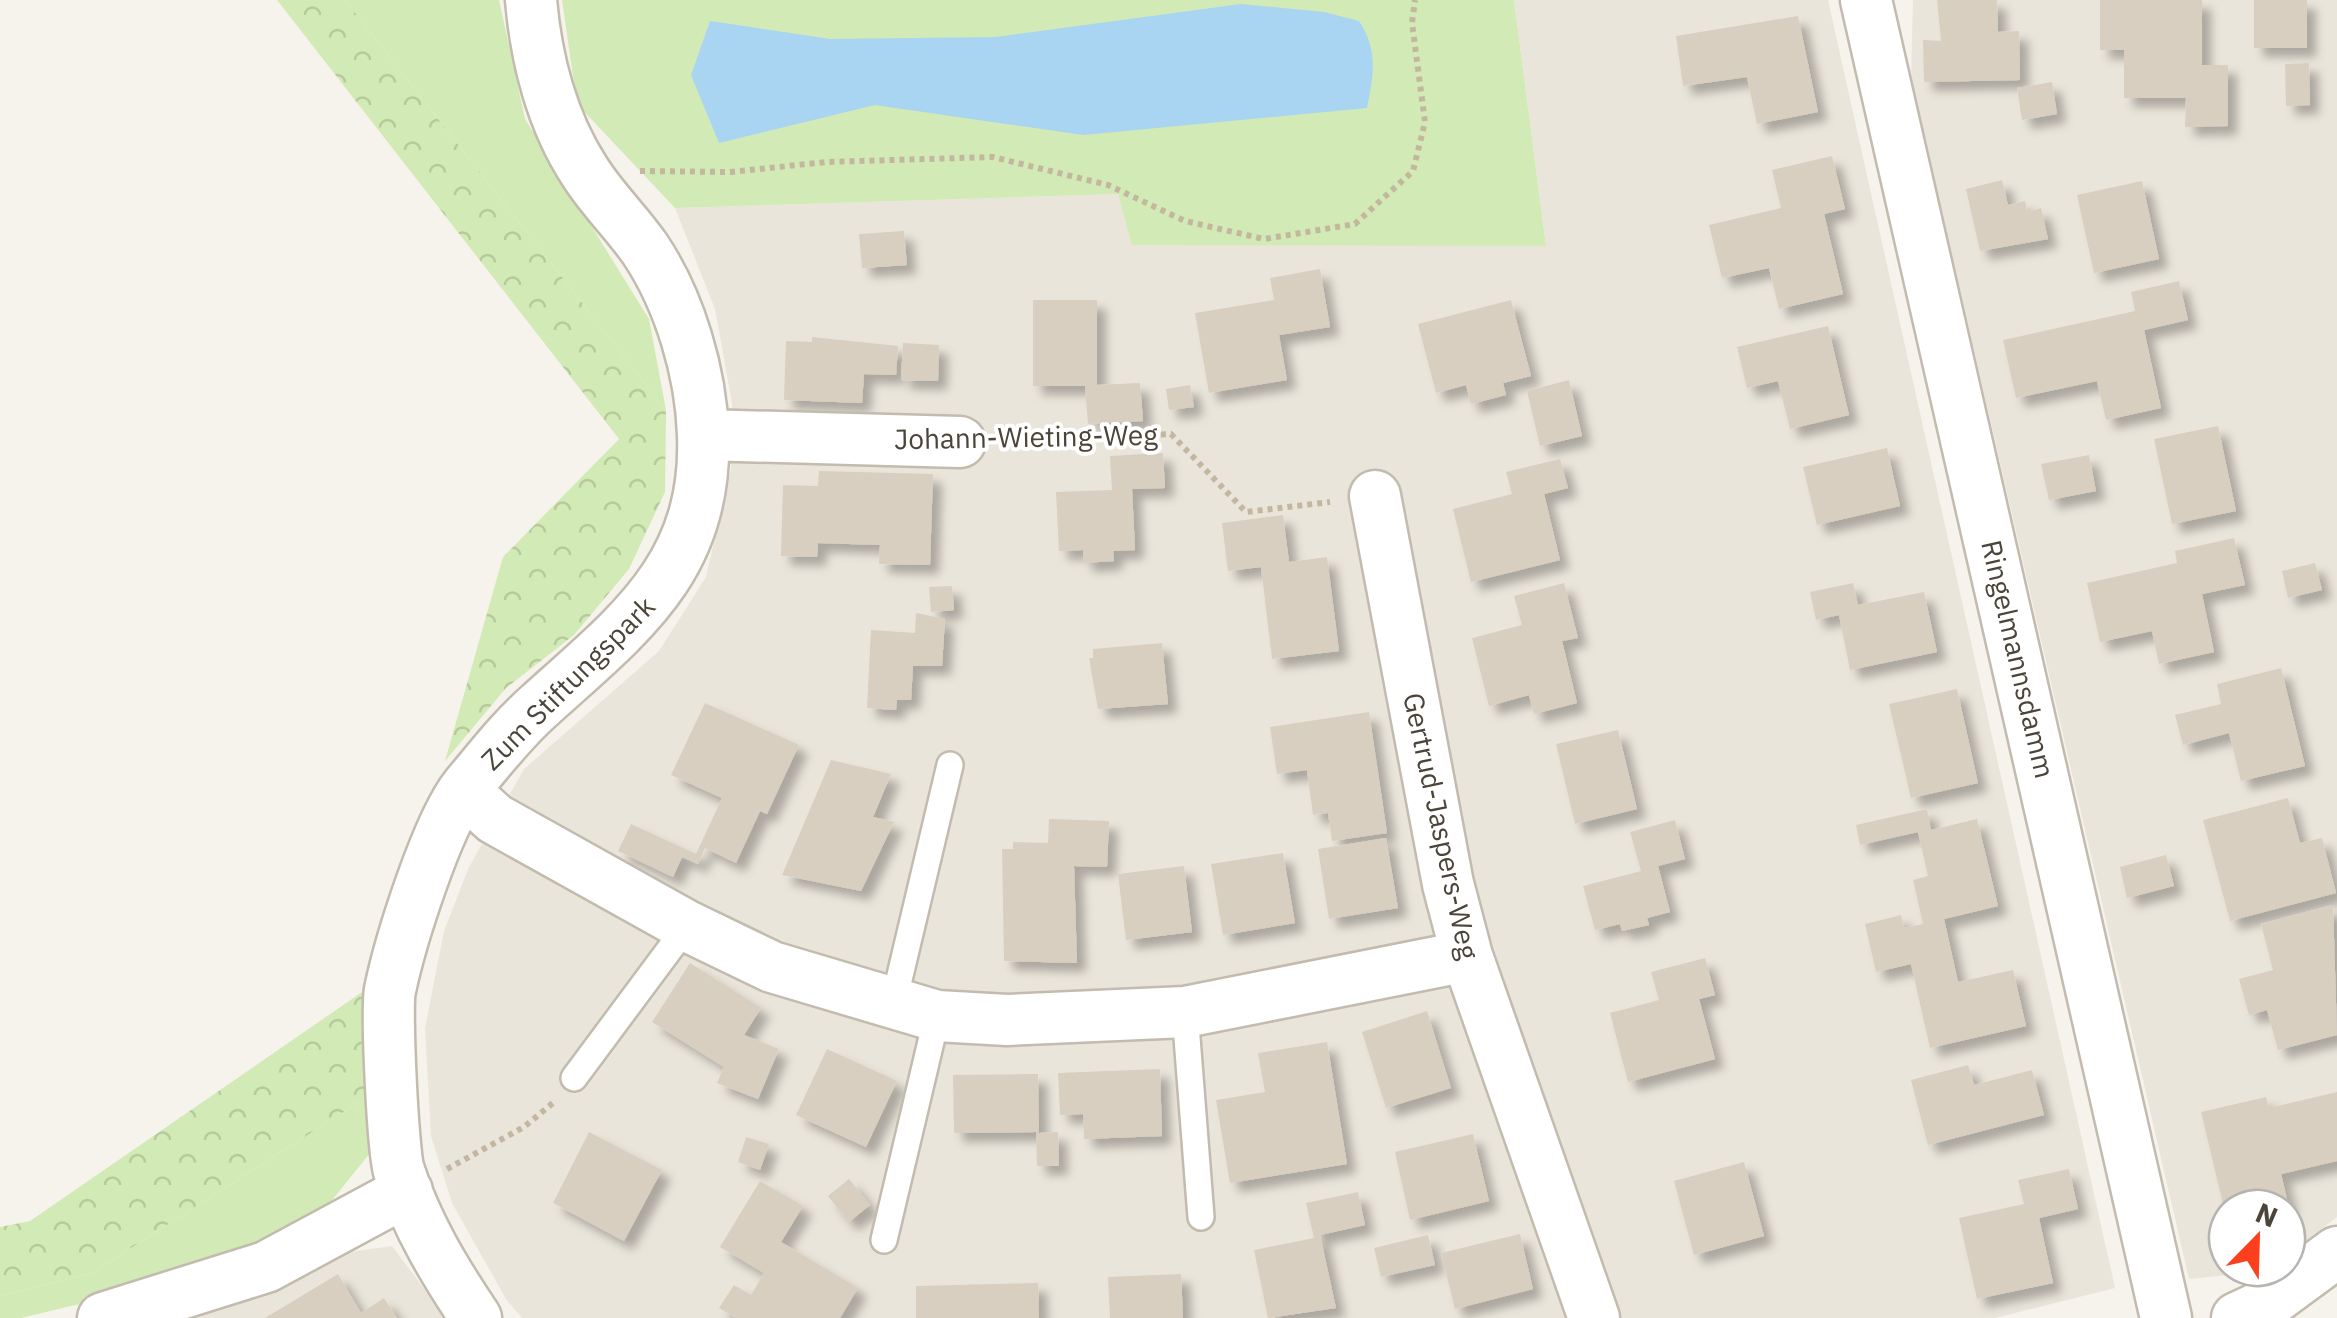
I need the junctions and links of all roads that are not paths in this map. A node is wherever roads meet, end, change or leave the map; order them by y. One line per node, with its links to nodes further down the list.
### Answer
1 (531, 0): 3 (street, Zum Stiftungspark)
2 (1866, 0): 17 (street, Ringelmannsdamm)
3 (703, 435): 4 (street, Johann-Wieting-Weg); 7 (street, Zum Stiftungspark)
4 (960, 442)
5 (1374, 496): 9 (street, Gertrud-Jaspers-Weg)
6 (950, 765): 10 (lane)
7 (464, 790): 8 (street); 13 (street, Zum Stiftungspark)
8 (688, 926): 10 (street); 12 (lane)
9 (1467, 956): 11 (street); 20 (street, Gertrud-Jaspers-Weg)
10 (915, 1011): 11 (street); 15 (lane)
11 (1185, 1012): 14 (lane)
12 (574, 1078)
13 (407, 1191): 18 (street); 19 (street, Zum Stiftungspark)
14 (1200, 1217)
15 (884, 1240)
16 (2337, 1252): 21 (street)
17 (2150, 1314)
18 (103, 1318)
19 (476, 1318)
20 (1594, 1318)
21 (2237, 1318)

